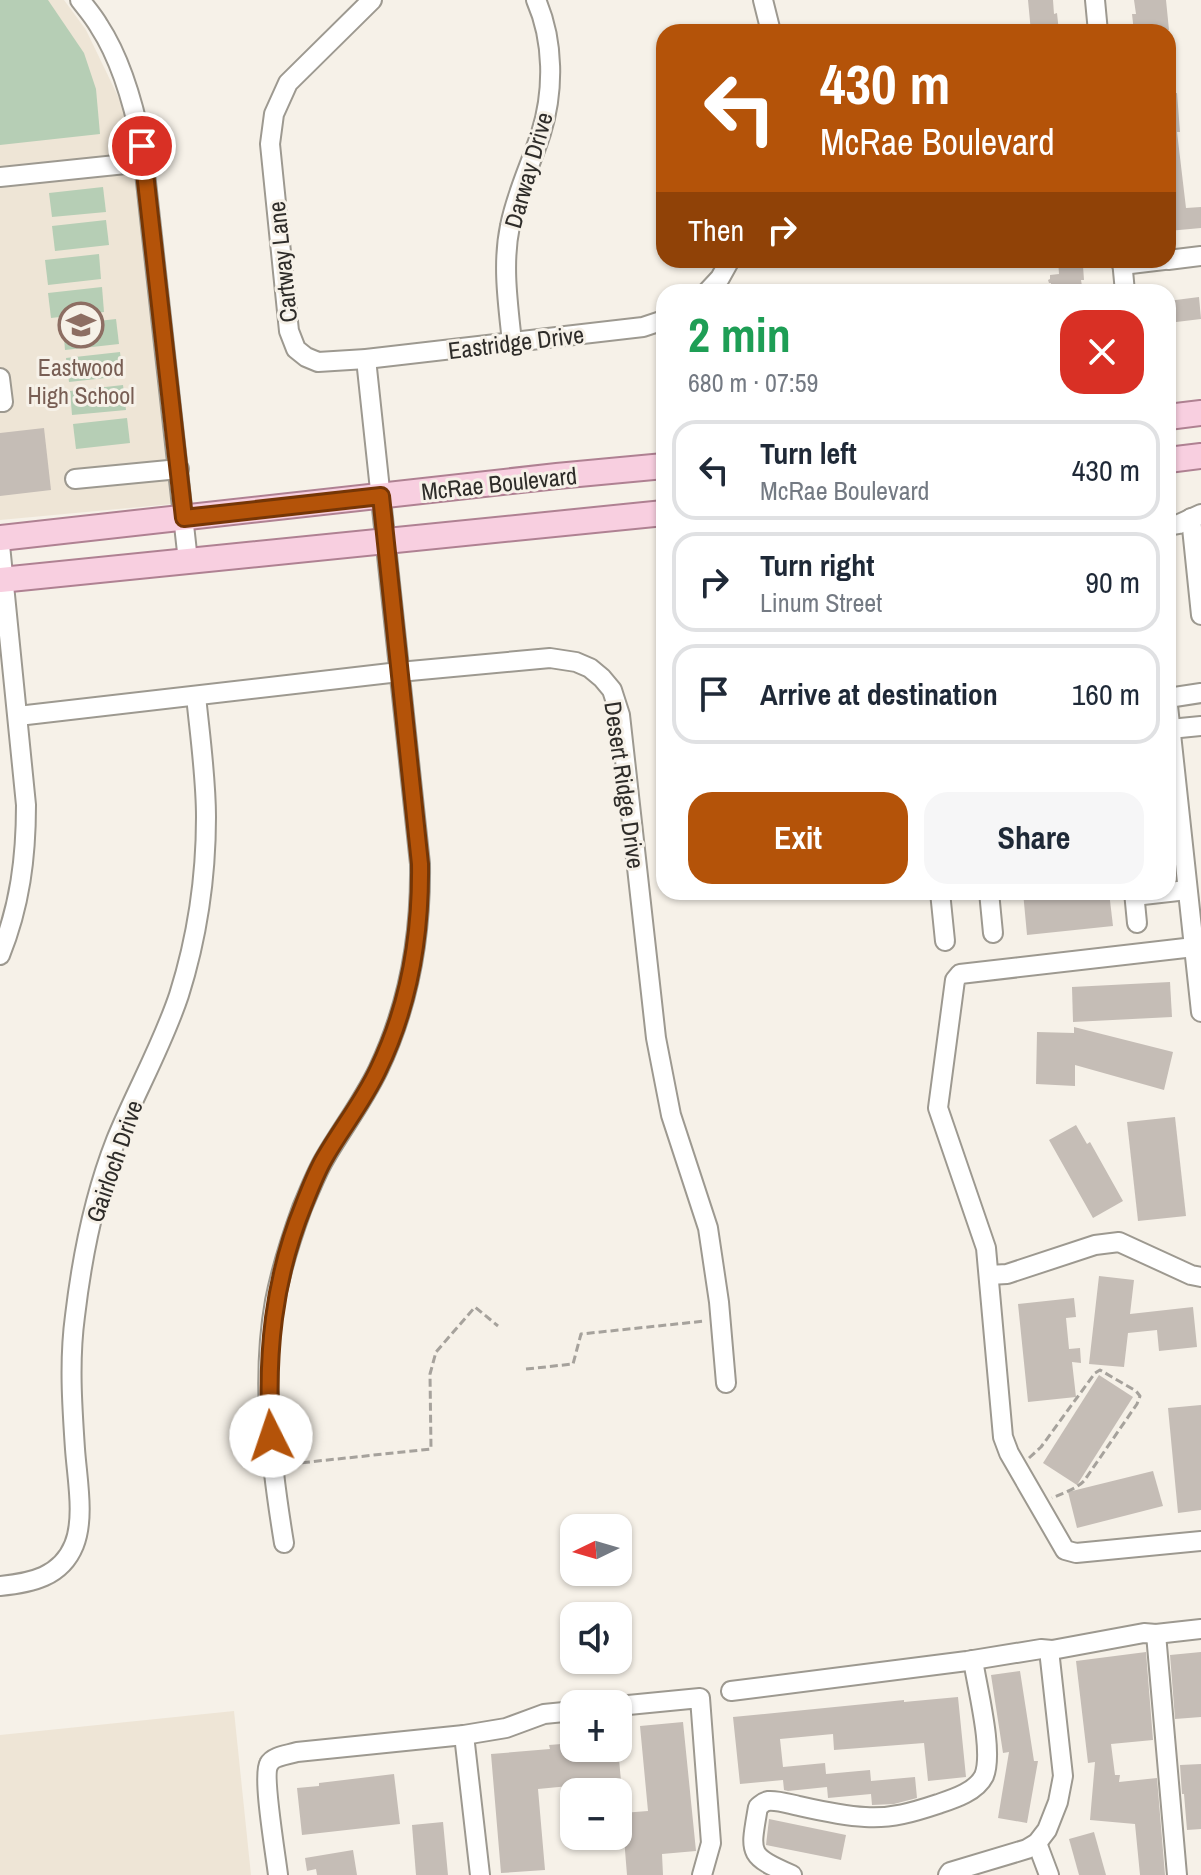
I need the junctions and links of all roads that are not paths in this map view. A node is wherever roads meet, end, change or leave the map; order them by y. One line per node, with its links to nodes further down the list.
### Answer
1 (80, 0): 8 (street)
2 (372, 0): 14 (street, Cartway Lane)
3 (536, 0): 13 (street, Darway Drive)
4 (763, 0): 6 (street)
5 (1095, 0): 7 (street)
6 (769, 24)
7 (1097, 24)
8 (145, 162): 9 (street); 22 (street)
9 (0, 177)
10 (1201, 256): 11 (street)
11 (1176, 259)
12 (656, 323): 13 (street, Eastridge Drive)
13 (512, 342): 14 (street, Eastridge Drive)
14 (366, 359): 24 (street)
15 (0, 378): 16 (street)
16 (0, 402)
17 (1201, 413): 18 (main road)
18 (1176, 416)
19 (1201, 456): 20 (main road)
20 (1176, 459)
21 (656, 467): 24 (main road, McRae Boulevard)
22 (179, 469): 23 (street); 27 (street)
23 (75, 479)
24 (381, 496): 27 (main road, McRae Boulevard); 30 (street)
25 (656, 514): 30 (main road, McRae Boulevard)
26 (1196, 516): 28 (street); 34 (street)
27 (184, 518): 29 (main road, McRae Boulevard); 32 (street)
28 (1176, 525)
29 (0, 538)
30 (386, 542): 32 (main road, McRae Boulevard); 35 (street)
31 (0, 545): 33 (street)
32 (188, 561): 33 (main road, McRae Boulevard)
33 (2, 580): 39 (street)
34 (1201, 615)
35 (399, 672): 37 (street, Desert Ridge Drive); 57 (street, Desert Ridge Drive); 59 (street)
36 (1201, 693): 38 (street)
37 (196, 696): 39 (street, Desert Ridge Drive); 60 (street, Gairloch Drive)
38 (1176, 697)
39 (18, 716): 52 (street)
40 (1176, 717): 41 (street)
41 (1201, 726)
42 (1176, 855): 43 (street)
43 (1187, 890): 44 (street); 51 (street)
44 (1176, 891)
45 (941, 900): 50 (street)
46 (990, 900): 49 (street)
47 (1135, 900): 48 (street)
48 (1137, 923)
49 (993, 933)
50 (945, 941)
51 (1194, 947): 53 (street); 55 (street)
52 (0, 955)
53 (1200, 988): 54 (street)
54 (1201, 1012)
55 (989, 1275): 56 (street); 58 (street)
56 (1201, 1277)
57 (726, 1383)
58 (1201, 1541)
59 (284, 1543)
60 (0, 1586)
61 (1201, 1629): 62 (street)
62 (1156, 1634): 63 (street); 76 (street)
63 (1049, 1650): 64 (street); 69 (street)
64 (973, 1660): 65 (street); 73 (street)
65 (731, 1691)
66 (632, 1705): 72 (street)
67 (560, 1712): 68 (street)
68 (464, 1735): 70 (street); 71 (street)
69 (1037, 1843): 74 (street); 75 (street)
70 (278, 1875)
71 (480, 1875)
72 (702, 1875)
73 (792, 1875)
74 (948, 1875)
75 (1049, 1875)
76 (1177, 1875)

